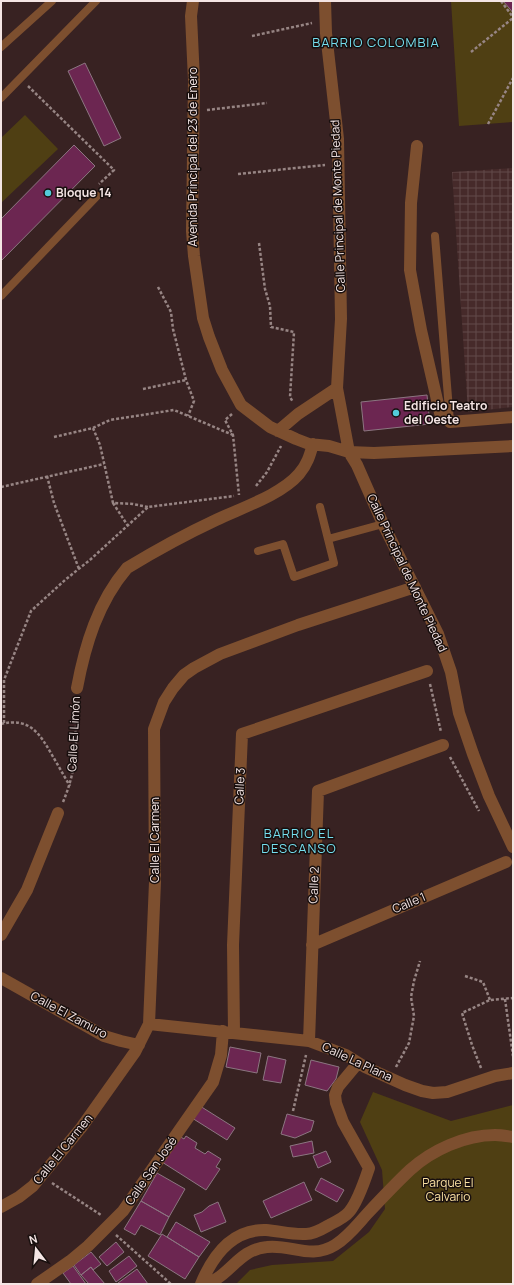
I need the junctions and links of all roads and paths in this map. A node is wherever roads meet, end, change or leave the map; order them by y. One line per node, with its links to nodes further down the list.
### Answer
1 (52, 1): 9 (lane)
2 (96, 1): 11 (lane)
3 (193, 1): 15 (street, Avenida Principal del 23 de Enero)
4 (325, 1): 7 (street, Calle Principal de Monte Piedad)
5 (501, 1): 6 (path)
6 (513, 18): 10 (path)
7 (325, 20): 8 (path); 18 (street, Calle Principal de Monte Piedad)
8 (252, 36)
9 (1, 47)
10 (471, 52)
11 (20, 78): 13 (lane); 20 (path)
12 (513, 78): 16 (path)
13 (1, 98)
14 (267, 103): 15 (path)
15 (193, 112): 29 (street, Avenida Principal del 23 de Enero)
16 (488, 124)
17 (417, 146): 33 (street)
18 (337, 163): 19 (path); 27 (street, Calle Principal de Monte Piedad)
19 (238, 174)
20 (97, 187)
21 (97, 196): 25 (lane)
22 (435, 236): 33 (lane)
23 (259, 243): 30 (path)
24 (158, 287): 26 (path)
25 (1, 296)
26 (186, 380): 28 (path); 31 (path)
27 (337, 388): 30 (street); 40 (street, Calle Principal de Monte Piedad)
28 (143, 389)
29 (241, 405): 35 (street, Avenida Principal del 23 de Enero); 36 (path)
30 (298, 414): 35 (street)
31 (188, 416): 34 (path); 36 (path)
32 (513, 417): 33 (street)
33 (450, 422)
34 (93, 428): 37 (path); 41 (path)
35 (282, 433): 38 (street, Avenida Principal del 23 de Enero); 44 (path)
36 (233, 435): 46 (path)
37 (54, 438)
38 (313, 444): 40 (street, Avenida Principal del 23 de Enero); 57 (street, Calle El Limón)
39 (513, 446): 40 (street, Avenida Principal del 23 de Enero)
40 (349, 452): 50 (street, Calle Principal de Monte Piedad)
41 (104, 464): 42 (path); 47 (path)
42 (47, 476): 43 (path); 54 (path)
43 (1, 487)
44 (250, 489)
45 (244, 492): 46 (path)
46 (239, 495): 48 (path)
47 (113, 503): 48 (path); 51 (path)
48 (148, 507): 51 (path)
49 (320, 507): 52 (lane)
50 (383, 524): 52 (lane); 55 (street, Calle Principal de Monte Piedad)
51 (128, 526): 54 (path)
52 (328, 539): 53 (lane)
53 (258, 551)
54 (79, 569): 58 (path)
55 (415, 587): 63 (street, Calle Principal de Monte Piedad); 73 (street, Calle El Carmen)
56 (427, 671): 59 (path); 74 (street, Calle 3)
57 (77, 688): 60 (path, Calle El Limón)
58 (2, 724): 60 (path)
59 (443, 746): 62 (path); 66 (street, Calle 2)
60 (70, 786): 61 (path, Calle El Limón)
61 (58, 813): 65 (street)
62 (480, 814)
63 (513, 847)
64 (506, 862): 66 (street, Calle 1)
65 (1, 935)
66 (312, 945): 75 (street, Calle 2)
67 (420, 961): 80 (path)
68 (465, 976): 72 (path)
69 (1, 978): 76 (street, Calle El Zamuro)
70 (513, 998): 71 (path)
71 (505, 999): 72 (path); 77 (path)
72 (490, 1000): 81 (path)
73 (149, 1024): 74 (street, Calle La Plana); 76 (street, Calle El Carmen)
74 (228, 1032): 75 (street, Calle La Plana); 86 (street, Calle San José)
75 (309, 1041): 78 (street, Calle La Plana); 82 (path)
76 (139, 1044): 84 (street, Calle El Carmen)
77 (513, 1056)
78 (358, 1063): 80 (street, Calle La Plana); 90 (street)
79 (513, 1072): 81 (street, Calle La Plana)
80 (390, 1078): 81 (street, Calle La Plana)
81 (485, 1079)
82 (293, 1111)
83 (513, 1137): 91 (street)
84 (42, 1176): 85 (street, Calle El Carmen); 86 (path)
85 (1, 1207)
86 (112, 1222): 88 (street, Calle San José)
87 (116, 1235): 89 (path)
88 (38, 1284)
89 (171, 1284)
90 (201, 1284)
91 (206, 1284)

